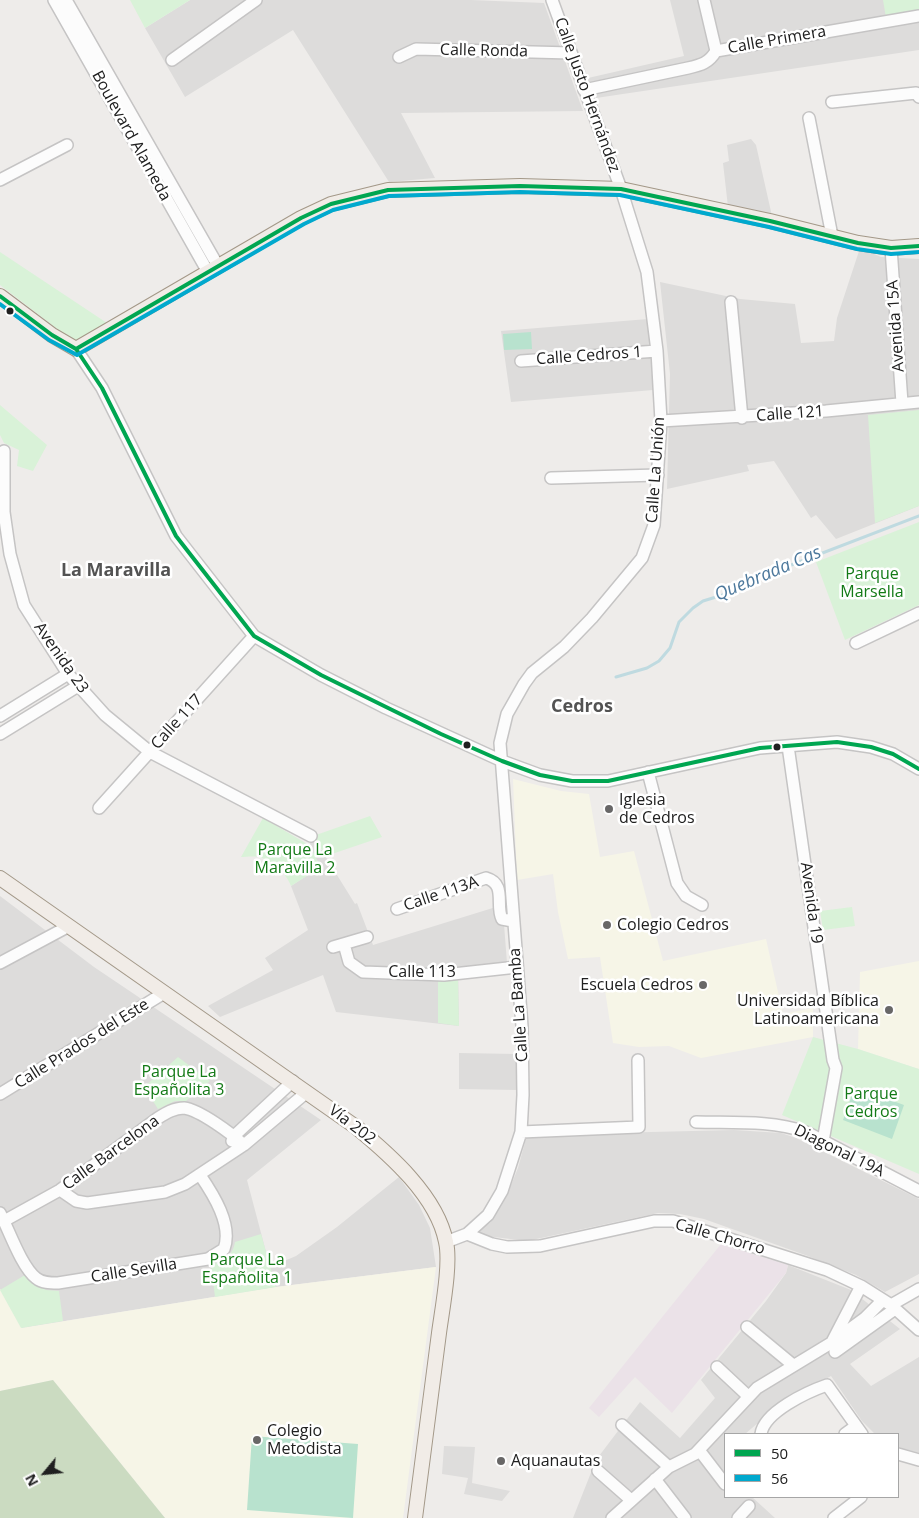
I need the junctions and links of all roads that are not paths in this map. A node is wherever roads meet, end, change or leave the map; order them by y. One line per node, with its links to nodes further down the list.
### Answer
1 (256, 0): 9 (street)
2 (552, 0): 7 (street, Calle Justo Hernández)
3 (704, 0): 6 (street)
4 (63, 1): 20 (street, Boulevard Alameda)
5 (918, 16): 6 (street, Calle Primera)
6 (716, 51): 10 (street, Calle Primera)
7 (571, 53): 8 (street, Calle Ronda); 10 (street, Calle Justo Hernández)
8 (399, 57)
9 (172, 60)
10 (584, 90): 16 (street, Calle Justo Hernández)
11 (919, 97): 12 (street)
12 (832, 102)
13 (809, 118): 17 (street)
14 (67, 145): 15 (street)
15 (0, 180)
16 (621, 189): 17 (main road); 20 (main road); 24 (street, Calle La Unión)
17 (832, 236): 19 (main road)
18 (919, 246): 19 (main road)
19 (891, 248): 27 (street, Avenida 15A)
20 (213, 269): 23 (main road)
21 (0, 296): 23 (main road)
22 (731, 302): 28 (street)
23 (76, 349): 34 (street)
24 (657, 350): 25 (street, Calle Cedros 1); 29 (street, Calle La Unión)
25 (522, 360)
26 (919, 402): 27 (street, Calle 121)
27 (902, 403): 28 (street, Calle 121)
28 (742, 418): 29 (street, Calle 121)
29 (662, 421): 31 (street, Calle La Unión)
30 (4, 451): 36 (street, Avenida 23)
31 (658, 474): 32 (street); 42 (street, Calle La Unión)
32 (551, 478)
33 (919, 612): 35 (street)
34 (254, 636): 41 (street, Calle 117); 42 (street)
35 (856, 642)
36 (68, 674): 37 (street, Avenida 23); 38 (street)
37 (78, 686): 39 (street); 41 (street, Avenida 23)
38 (0, 716)
39 (0, 734)
40 (788, 746): 43 (street); 44 (street); 65 (street, Avenida 19)
41 (150, 752): 45 (street, Calle 117); 46 (street, Avenida 23)
42 (502, 761): 44 (street); 50 (street, Calle La Bamba)
43 (919, 769)
44 (648, 772): 48 (street)
45 (99, 808)
46 (311, 836)
47 (0, 878): 51 (main road, Vía 202)
48 (702, 905)
49 (396, 909): 50 (street, Calle 113A)
50 (513, 921): 56 (street, Calle La Bamba)
51 (69, 926): 55 (street); 57 (main road, Vía 202)
52 (367, 937): 53 (street)
53 (344, 944): 54 (street); 56 (street, Calle 113)
54 (332, 947)
55 (0, 963)
56 (517, 966): 63 (street, Calle La Bamba)
57 (164, 993): 59 (main road, Vía 202); 61 (street, Calle Prados del Este)
58 (638, 1060): 63 (street)
59 (292, 1081): 60 (main road, Vía 202); 64 (street)
60 (307, 1092): 66 (street); 73 (main road, Vía 202)
61 (0, 1094)
62 (696, 1122): 65 (street, Diagonal 19A)
63 (521, 1132): 72 (street, Calle La Bamba)
64 (234, 1136): 66 (street, Calle Barcelona); 67 (street); 69 (street, Calle Barcelona)
65 (823, 1141): 70 (street, Diagonal 19A)
66 (244, 1145): 67 (street)
67 (227, 1155): 68 (street)
68 (200, 1175): 69 (street); 71 (street, Calle Sevilla)
69 (60, 1190): 71 (street, Calle Barcelona)
70 (919, 1192)
71 (2, 1217)
72 (467, 1234): 73 (street); 74 (street, Calle Chorro)
73 (446, 1242): 96 (main road, Vía 202)
74 (862, 1286): 76 (street, Calle Chorro); 79 (street)
75 (919, 1289): 76 (street)
76 (890, 1305): 78 (street, Calle Chorro); 79 (street)
77 (747, 1327): 80 (street)
78 (919, 1330)
79 (833, 1348): 80 (street)
80 (792, 1365): 82 (street)
81 (717, 1367): 82 (street)
82 (748, 1396): 86 (street)
83 (622, 1425): 89 (street)
84 (859, 1430): 85 (street)
85 (761, 1433)
86 (699, 1450): 89 (street); 92 (street)
87 (899, 1454): 88 (street)
88 (919, 1460)
89 (669, 1467): 91 (street)
90 (598, 1471): 94 (street)
91 (655, 1479): 94 (street); 98 (street)
92 (724, 1483)
93 (860, 1498): 100 (street)
94 (631, 1500): 97 (street)
95 (749, 1506): 99 (street)
96 (415, 1518)
97 (612, 1518)
98 (685, 1518)
99 (738, 1518)
100 (834, 1518)

